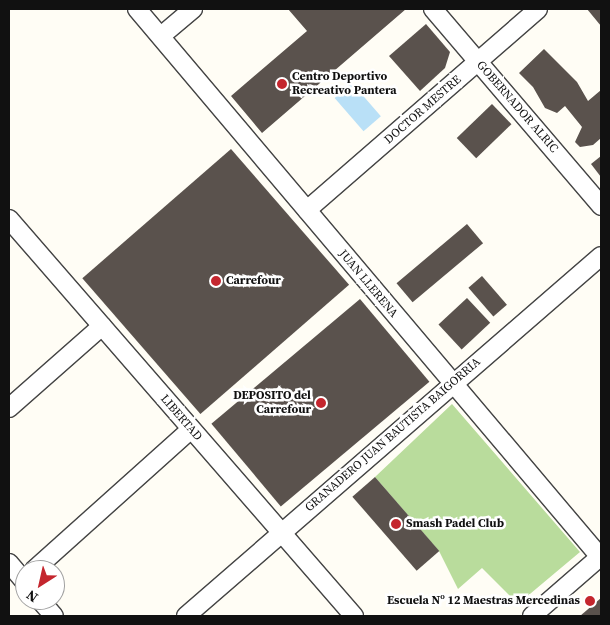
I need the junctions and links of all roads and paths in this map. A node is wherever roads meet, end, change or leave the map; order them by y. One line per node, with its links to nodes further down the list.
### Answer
1 (137, 9): 5 (street, JUAN LLERENA)
2 (193, 9): 5 (street)
3 (433, 9): 6 (street, GOBERNADOR ALRIC)
4 (538, 9): 6 (street, DOCTOR MESTRE)
5 (160, 36): 8 (street, JUAN LLERENA)
6 (478, 61): 7 (street, GOBERNADOR ALRIC); 8 (street, DOCTOR MESTRE)
7 (601, 206)
8 (307, 210): 12 (street, JUAN LLERENA)
9 (11, 226): 11 (street, LIBERTAD)
10 (601, 256): 12 (street, GRANADERO JUAN BAUTISTA BAIGORRIA)
11 (102, 326): 13 (street); 14 (street, LIBERTAD)
12 (452, 384): 15 (street, GRANADERO JUAN BAUTISTA BAIGORRIA); 16 (street, JUAN LLERENA)
13 (9, 408)
14 (191, 429): 15 (street, LIBERTAD); 17 (street)
15 (282, 533): 18 (street, GRANADERO JUAN BAUTISTA BAIGORRIA); 19 (street, LIBERTAD)
16 (601, 557): 20 (street)
17 (46, 560)
18 (186, 616)
19 (354, 616)
20 (532, 616)

